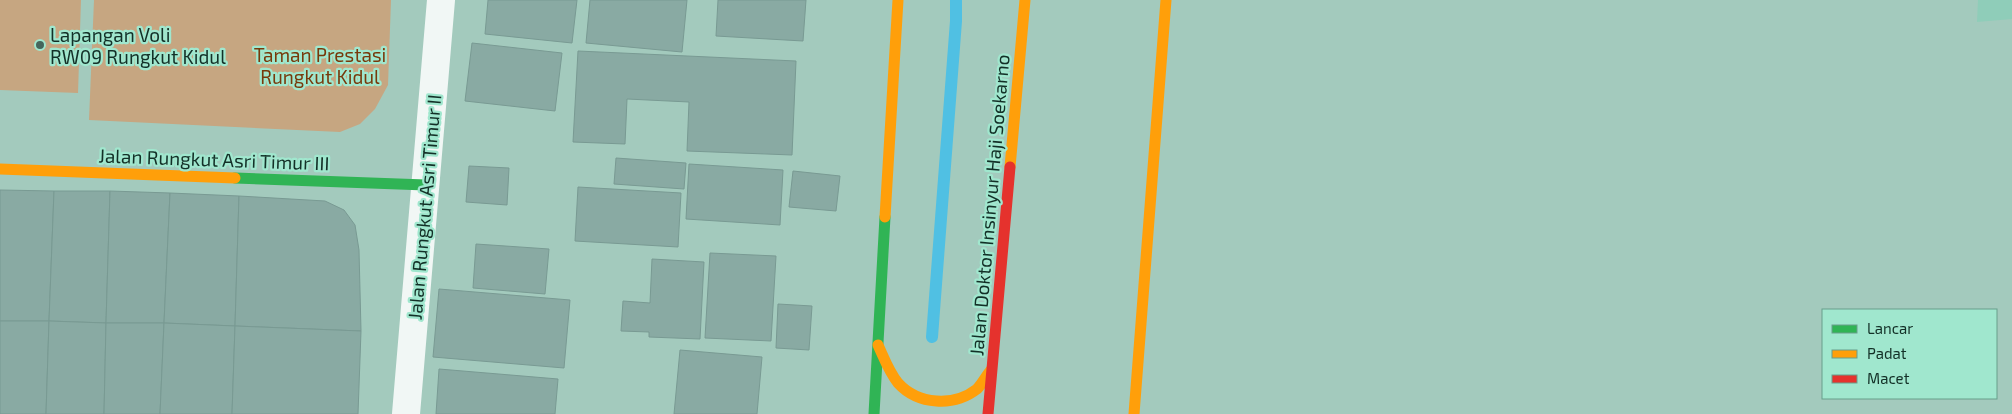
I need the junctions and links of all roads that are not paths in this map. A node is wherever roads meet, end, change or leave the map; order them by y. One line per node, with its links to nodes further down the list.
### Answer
1 (441, 0): 6 (street, Jalan Rungkut Asri Timur II)
2 (898, 0): 7 (main road)
3 (1025, 0): 8 (main road, Jalan Doktor Insinyur Haji Soekarno)
4 (1166, 0): 12 (main road)
5 (0, 169): 6 (main road, Jalan Rungkut Asri Timur III)
6 (426, 185): 9 (street, Jalan Rungkut Asri Timur II)
7 (877, 344): 8 (main road); 10 (main road)
8 (991, 370): 11 (main road, Jalan Doktor Insinyur Haji Soekarno)
9 (406, 414)
10 (874, 414)
11 (988, 414)
12 (1134, 414)

